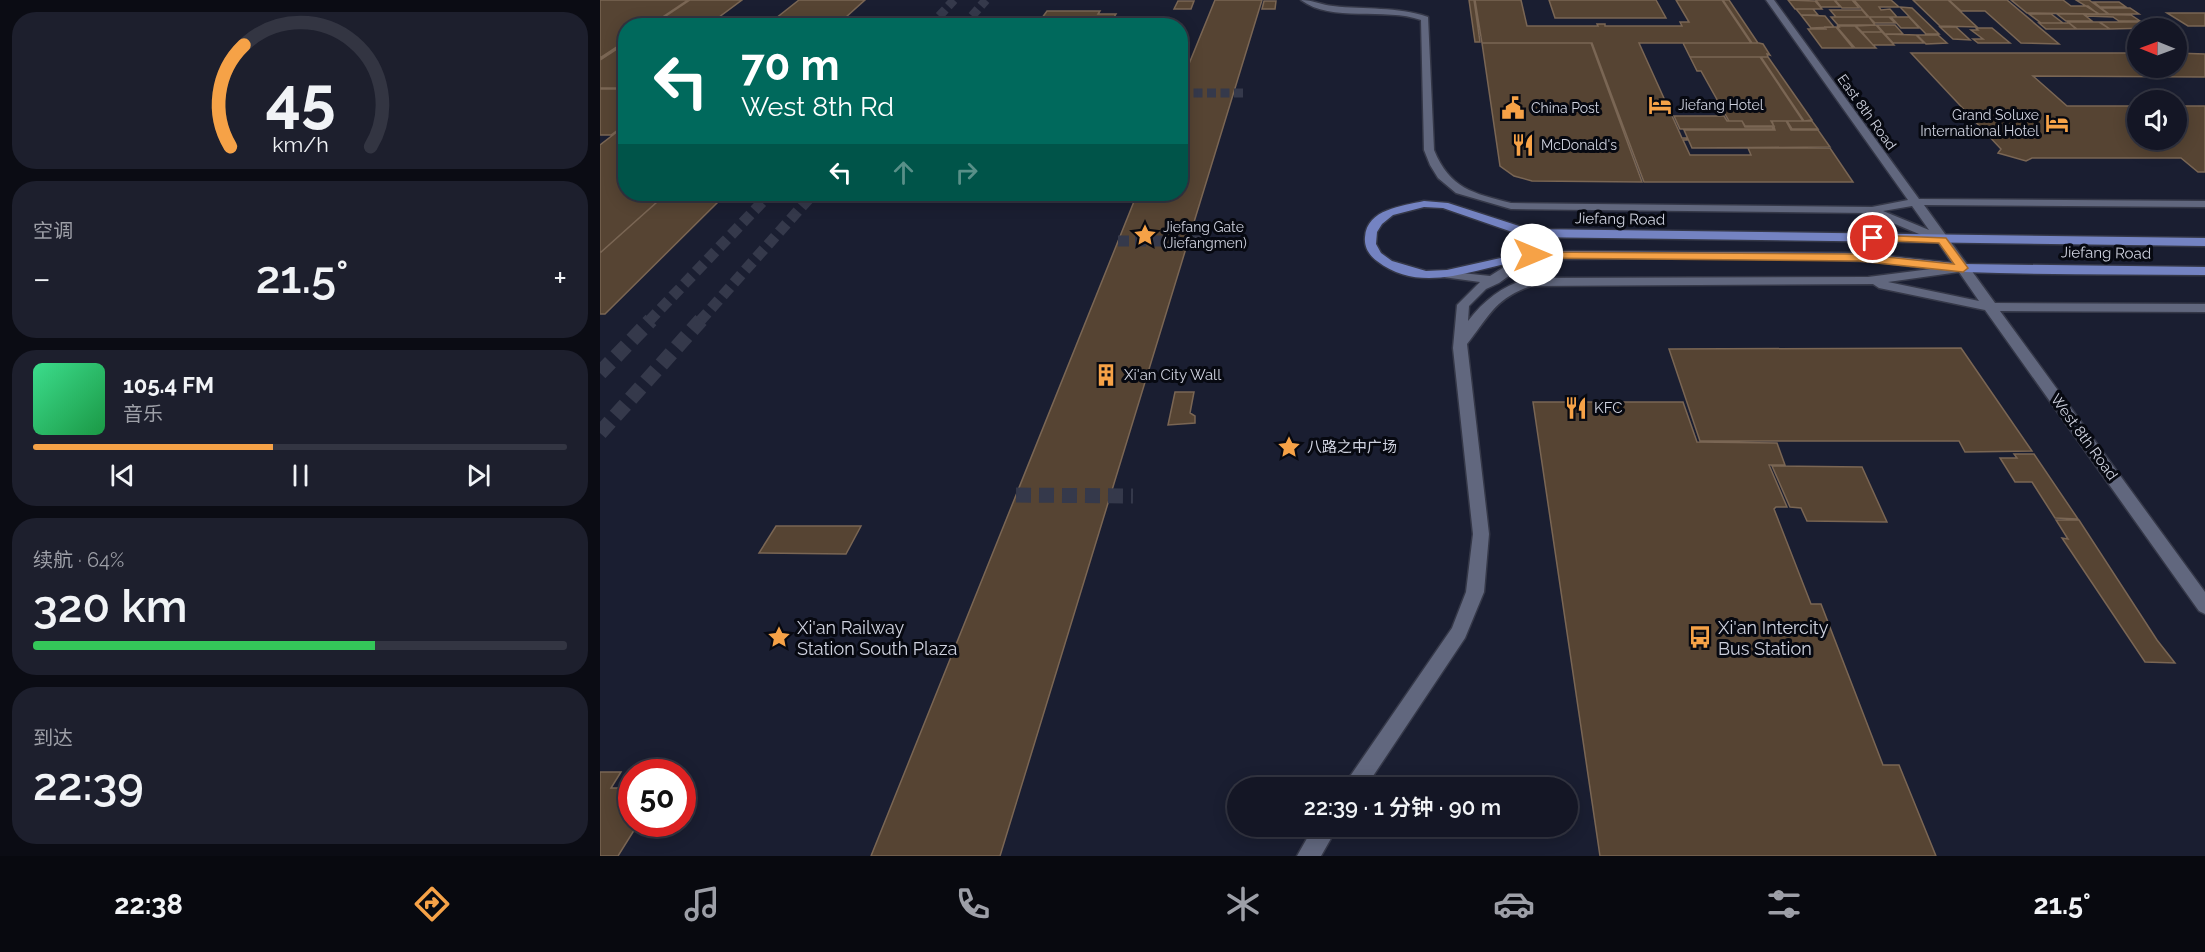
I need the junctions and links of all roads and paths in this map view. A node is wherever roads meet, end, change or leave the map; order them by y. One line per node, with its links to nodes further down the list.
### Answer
1 (1305, 0): 5 (street)
2 (1770, 0): 3 (street, East 8th Road)
3 (1914, 202): 4 (street); 5 (street); 6 (street, East 8th Road)
4 (2205, 204)
5 (1872, 210): 6 (street)
6 (1942, 240): 7 (main road, Jiefang Road); 9 (street, East 8th Road); 11 (main road, Jiefang Road)
7 (2205, 242)
8 (1532, 255): 9 (main road, Jiefang Road); 11 (main road, Jiefang Road); 12 (street)
9 (1963, 268): 10 (main road, Jiefang Road); 13 (street); 15 (street, West 8th Road)
10 (2205, 271)
11 (1448, 274): 12 (street)
12 (1492, 279): 14 (street); 17 (street)
13 (1868, 281): 14 (street); 15 (street)
14 (1528, 284): 17 (street)
15 (1990, 307): 16 (street); 18 (street, West 8th Road)
16 (2205, 308)
17 (1460, 348): 19 (street)
18 (2205, 606)
19 (1360, 777)
20 (1321, 840): 21 (street)
21 (1308, 856)

